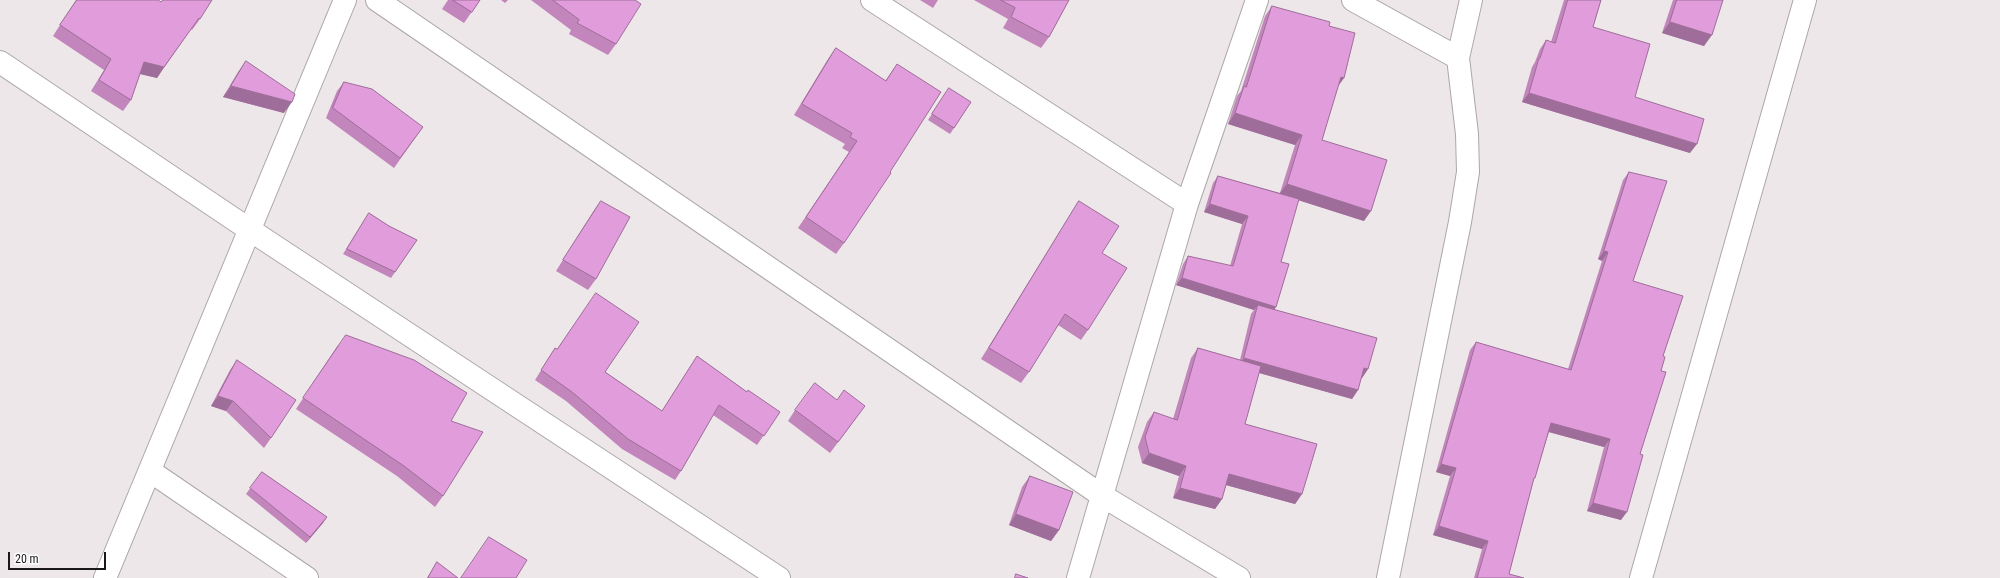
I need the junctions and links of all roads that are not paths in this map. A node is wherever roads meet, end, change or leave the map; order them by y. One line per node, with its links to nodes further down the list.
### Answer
1 (345, 0): 11 (street)
2 (377, 0): 13 (street)
3 (872, 0): 10 (street)
4 (1256, 0): 10 (street)
5 (1354, 0): 8 (street)
6 (1470, 0): 8 (street)
7 (1805, 0): 20 (street)
8 (1458, 58): 19 (street)
9 (0, 62): 11 (street)
10 (1187, 204): 13 (street)
11 (250, 230): 12 (street); 16 (street)
12 (150, 471): 14 (street); 15 (street)
13 (1101, 495): 17 (street); 18 (street)
14 (106, 578)
15 (307, 578)
16 (778, 578)
17 (1078, 578)
18 (1239, 578)
19 (1388, 578)
20 (1641, 578)

